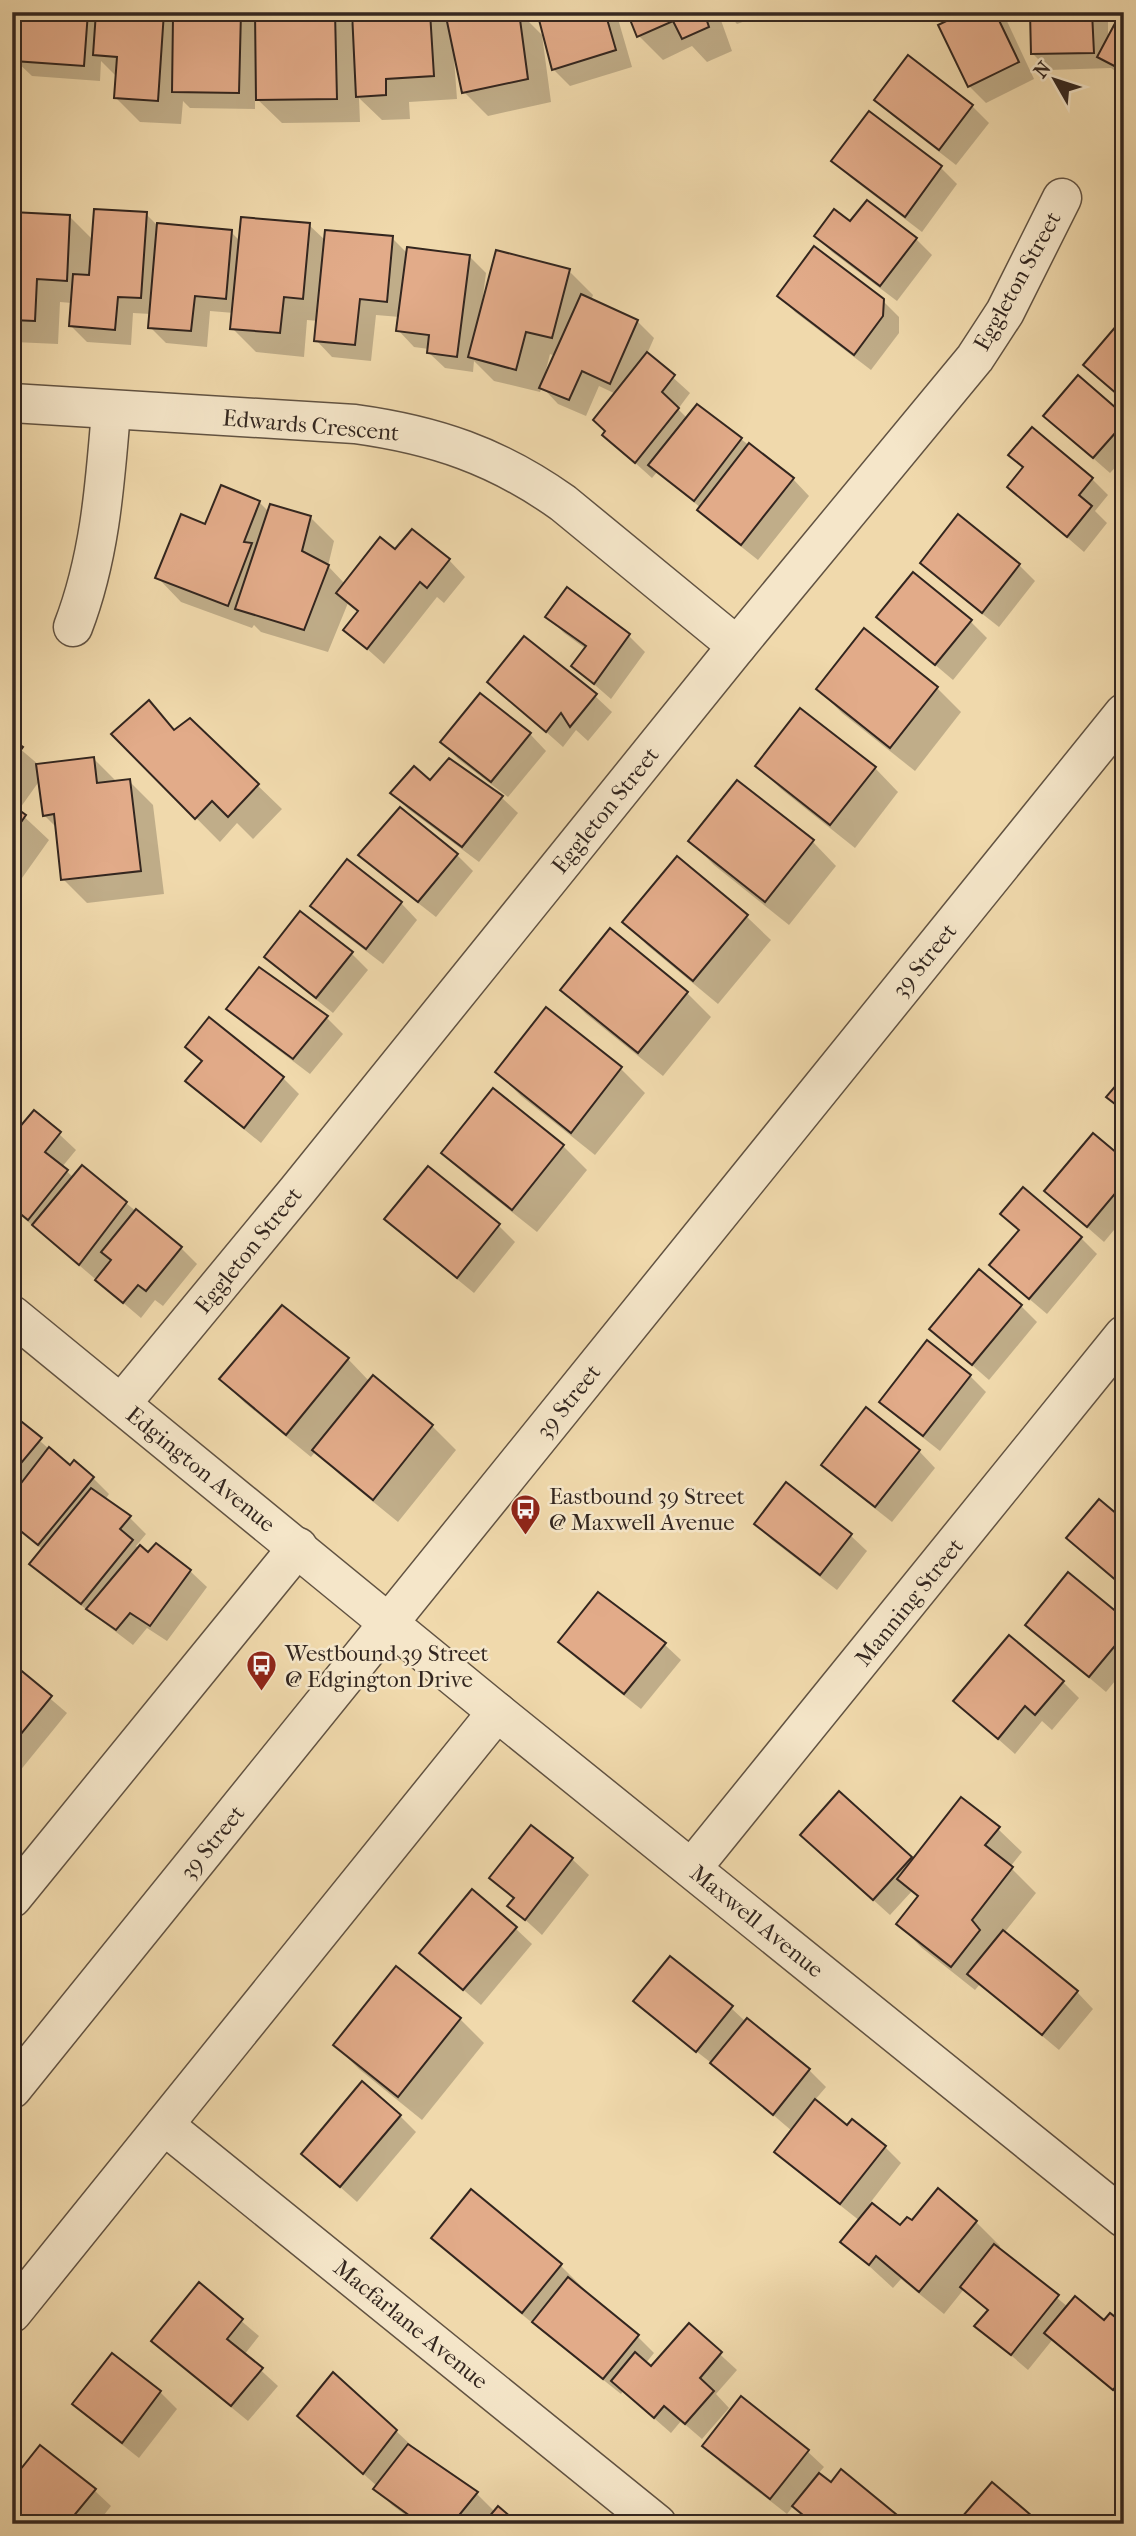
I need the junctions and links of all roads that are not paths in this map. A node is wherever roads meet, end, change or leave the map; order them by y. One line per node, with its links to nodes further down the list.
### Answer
1 (1062, 198): 5 (street, Eggleton Street)
2 (12, 404): 3 (street, Edwards Crescent)
3 (111, 411): 4 (street); 5 (street, Edwards Crescent)
4 (73, 627)
5 (737, 646): 9 (street, Eggleton Street)
6 (1124, 713): 11 (street, 39 Street)
7 (12, 1315): 9 (street, Edgington Avenue)
8 (1124, 1335): 13 (street, Manning Street)
9 (121, 1404): 10 (street, Edgington Avenue)
10 (298, 1548): 11 (street, Edgington Avenue); 14 (street)
11 (390, 1622): 12 (street, Maxwell Avenue); 15 (street, 39 Street)
12 (497, 1712): 13 (street, Maxwell Avenue); 16 (street)
13 (692, 1868): 17 (street, Maxwell Avenue)
14 (12, 1898)
15 (12, 2089)
16 (164, 2125): 18 (street); 19 (street, Macfarlane Avenue)
17 (1122, 2213)
18 (12, 2313)
19 (657, 2524)

